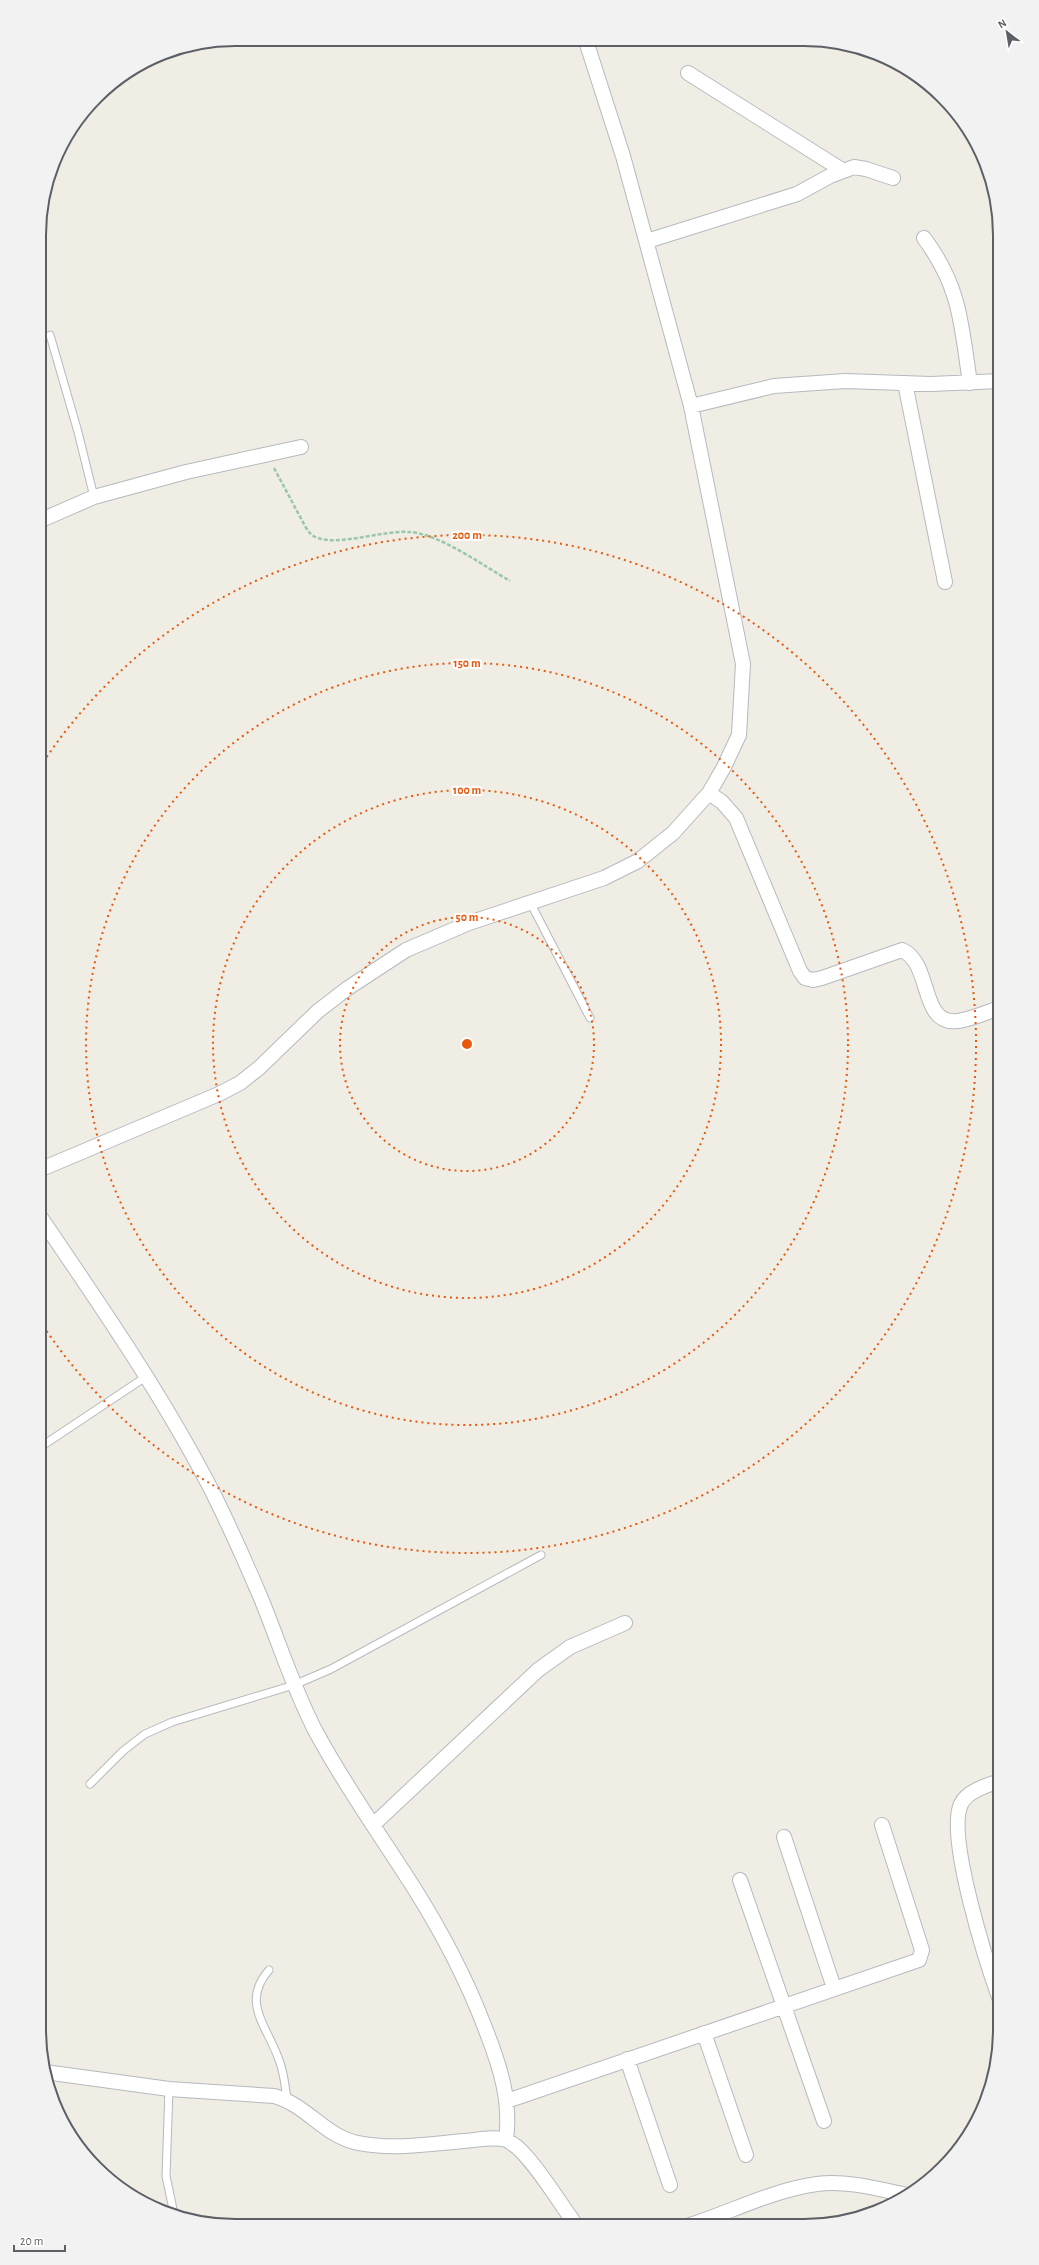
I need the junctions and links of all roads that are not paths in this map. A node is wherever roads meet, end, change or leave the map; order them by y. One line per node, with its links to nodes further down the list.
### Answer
1 (588, 46): 6 (street)
2 (688, 73): 3 (street)
3 (842, 170): 4 (street); 6 (street)
4 (893, 178)
5 (924, 238): 10 (street)
6 (646, 241): 11 (street)
7 (50, 335): 13 (lane)
8 (993, 381): 10 (street)
9 (905, 383): 10 (street); 11 (street); 15 (street)
10 (970, 383)
11 (691, 406): 16 (street)
12 (301, 447): 13 (street)
13 (94, 497): 14 (street)
14 (46, 518)
15 (945, 582)
16 (709, 793): 17 (street); 18 (street)
17 (530, 902): 19 (lane); 20 (street)
18 (993, 1010)
19 (590, 1018)
20 (46, 1167)
21 (46, 1225): 22 (street)
22 (147, 1376): 23 (lane); 26 (street)
23 (46, 1443)
24 (541, 1555): 26 (lane)
25 (625, 1623): 29 (street)
26 (294, 1686): 27 (lane); 29 (street)
27 (90, 1784)
28 (993, 1784): 34 (street)
29 (373, 1825): 42 (street)
30 (882, 1825): 35 (street)
31 (784, 1837): 35 (street)
32 (740, 1880): 36 (street)
33 (269, 1970): 41 (lane)
34 (993, 1978)
35 (834, 1988): 36 (street)
36 (783, 2005): 37 (street); 43 (street)
37 (704, 2033): 38 (street); 45 (street)
38 (627, 2059): 42 (street); 46 (street)
39 (51, 2073): 40 (street)
40 (168, 2088): 41 (street); 48 (lane)
41 (287, 2099): 44 (street)
42 (507, 2101): 44 (street)
43 (824, 2121)
44 (506, 2140): 49 (street)
45 (746, 2155)
46 (670, 2185)
47 (898, 2194): 50 (street)
48 (173, 2208)
49 (572, 2219)
50 (707, 2219)

